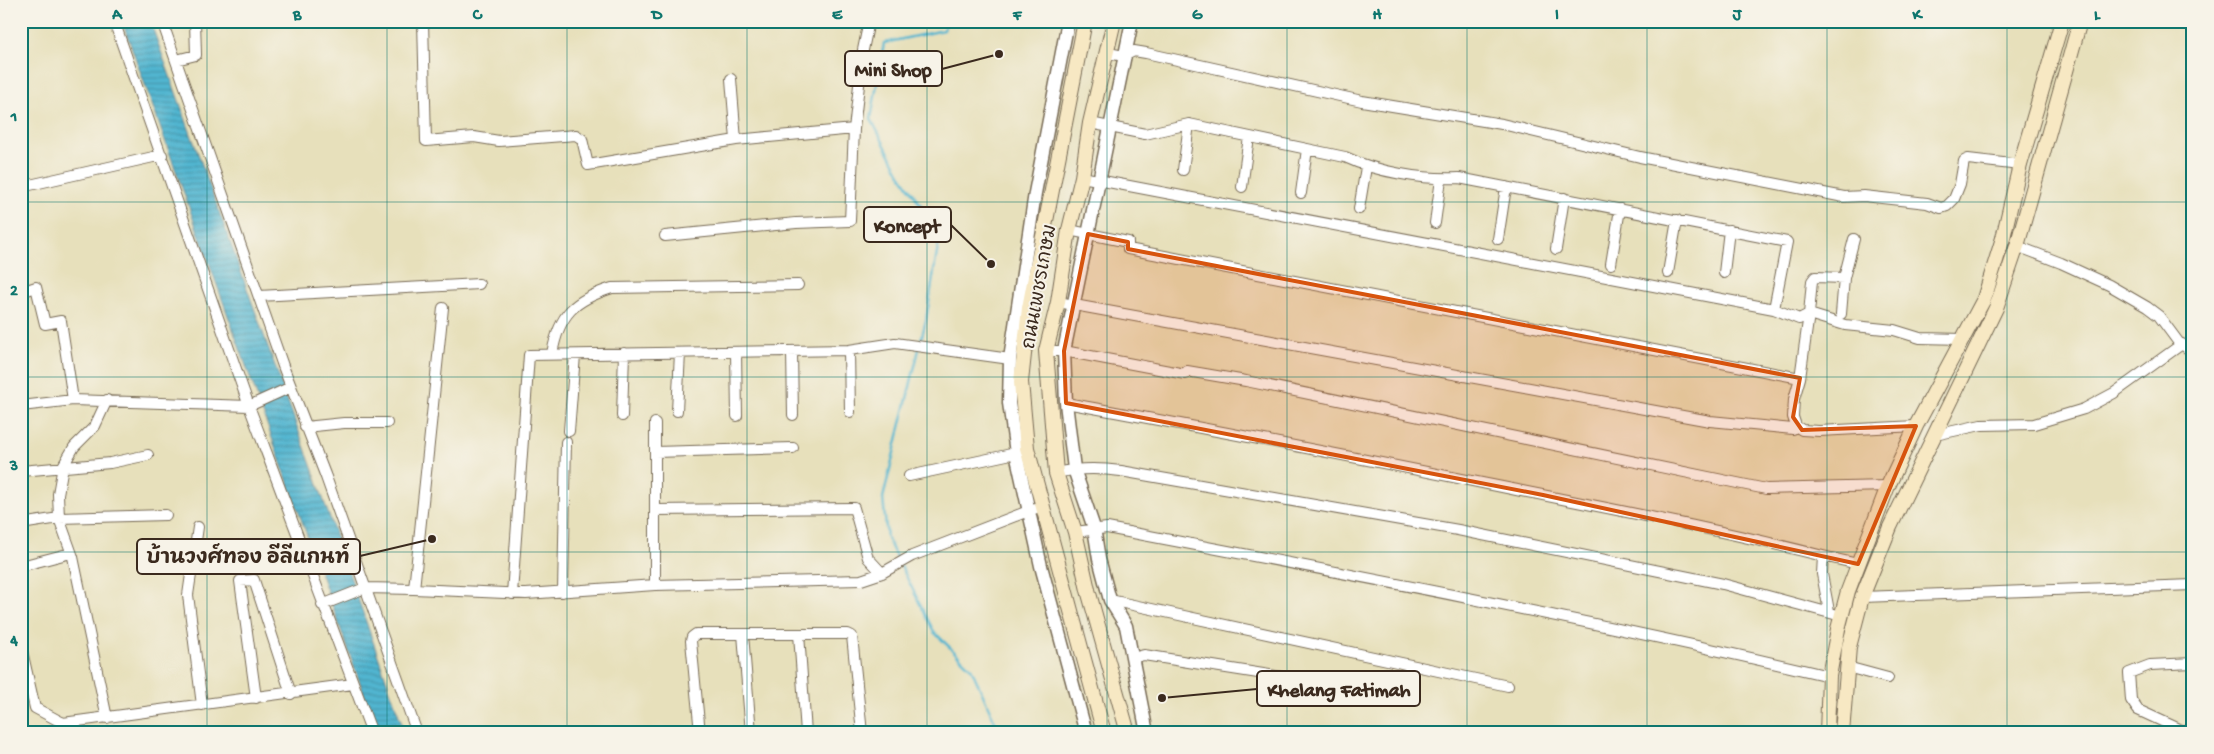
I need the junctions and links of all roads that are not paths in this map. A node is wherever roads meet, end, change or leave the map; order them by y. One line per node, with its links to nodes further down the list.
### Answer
1 (114, 21): 23 (street)
2 (162, 21): 14 (street)
3 (195, 21): 14 (street)
4 (423, 21): 21 (street)
5 (869, 21): 19 (street)
6 (1068, 21): 57 (street)
7 (1085, 21): 57 (main road, ถนนเพชรเกษม)
8 (1114, 21): 12 (main road, ถนนเพชรเกษม)
9 (1132, 21): 13 (street)
10 (2062, 21): 24 (main road)
11 (2080, 21): 45 (main road)
12 (1108, 53): 13 (street); 16 (main road, ถนนเพชรเกษม)
13 (1124, 56): 18 (street); 24 (street)
14 (176, 60): 54 (street)
15 (731, 79): 21 (street)
16 (1090, 123): 18 (street); 27 (main road, ถนนเพชรเกษม)
17 (1189, 124): 18 (street); 20 (street); 26 (street)
18 (1109, 126): 29 (street)
19 (854, 130): 21 (street); 42 (street)
20 (1249, 136): 22 (street); 32 (street)
21 (736, 140)
22 (1307, 149): 25 (street); 33 (street)
23 (162, 155): 31 (street); 81 (street)
24 (2020, 165): 62 (main road)
25 (1366, 167): 28 (street); 35 (street)
26 (1183, 170)
27 (1082, 177): 29 (street); 39 (main road, ถนนเพชรเกษม)
28 (1441, 179): 30 (street); 38 (street)
29 (1099, 180): 41 (street); 59 (street)
30 (1506, 186): 34 (street); 43 (street)
31 (21, 187)
32 (1242, 187)
33 (1300, 193)
34 (1564, 198): 36 (street); 46 (street)
35 (1359, 209)
36 (1620, 209): 37 (street); 47 (street)
37 (1677, 220): 40 (street); 49 (street)
38 (1436, 223)
39 (1069, 230): 41 (street); 55 (main road, ถนนเพชรเกษม)
40 (1729, 230): 48 (street); 59 (street)
41 (1088, 234): 56 (street); 75 (street)
42 (665, 236)
43 (1498, 239)
44 (1854, 239): 50 (street)
45 (2017, 246): 63 (street); 92 (main road)
46 (1556, 249)
47 (1611, 264)
48 (1724, 272)
49 (1668, 273)
50 (1844, 278): 60 (street); 61 (street)
51 (478, 284): 54 (street)
52 (798, 285): 72 (street)
53 (21, 292): 77 (street)
54 (259, 296): 76 (street)
55 (1058, 302): 56 (street); 67 (main road, ถนนเพชรเกษม)
56 (1073, 304): 68 (street); 89 (street)
57 (1024, 307): 74 (street); 103 (main road, ถนนเพชรเกษม)
58 (443, 308): 120 (street)
59 (1774, 308): 60 (street)
60 (1809, 314): 62 (street); 75 (street)
61 (1842, 314)
62 (1964, 339): 90 (main road)
63 (2182, 344): 64 (street); 92 (street)
64 (2193, 348)
65 (849, 350): 66 (street); 74 (street); 83 (street)
66 (792, 351): 69 (street); 84 (street)
67 (1046, 351): 68 (street); 100 (main road, ถนนเพชรเกษม)
68 (1064, 351): 79 (street); 102 (street)
69 (736, 352): 71 (street); 86 (street)
70 (624, 353): 71 (street); 73 (street); 85 (street)
71 (680, 353): 82 (street)
72 (552, 354): 73 (street); 123 (street)
73 (575, 355): 122 (street)
74 (1010, 359): 95 (street)
75 (1800, 378): 89 (street)
76 (291, 387): 81 (street); 91 (street)
77 (73, 400): 78 (street); 80 (street)
78 (107, 400): 81 (street); 97 (street)
79 (1066, 403): 98 (street); 112 (street)
80 (21, 406)
81 (249, 406): 126 (street)
82 (677, 411)
83 (850, 412)
84 (793, 415)
85 (622, 416)
86 (737, 416)
87 (387, 423): 91 (street)
88 (655, 423): 94 (street)
89 (1796, 426): 90 (street)
90 (1916, 426): 102 (main road)
91 (305, 427): 119 (street)
92 (1935, 435): 124 (main road)
93 (793, 448): 94 (street)
94 (656, 452): 104 (street)
95 (1016, 453): 101 (street); 103 (street)
96 (148, 455): 97 (street)
97 (63, 466): 99 (street); 106 (street)
98 (1074, 469): 100 (street); 109 (street); 127 (street)
99 (21, 471)
100 (1056, 473): 110 (main road, ถนนเพชรเกษม)
101 (908, 476)
102 (1888, 486): 113 (main road)
103 (1036, 508): 115 (street); 149 (street); 150 (main road, ถนนเพชรเกษม)
104 (656, 510): 115 (street); 117 (street)
105 (166, 515): 106 (street)
106 (59, 518): 107 (street); 111 (street)
107 (21, 524)
108 (198, 527): 141 (street)
109 (1094, 528): 110 (street); 118 (street); 134 (street)
110 (1075, 532): 121 (main road, ถนนเพชรเกษม)
111 (72, 552): 114 (street); 142 (street)
112 (1823, 556): 113 (street); 127 (street)
113 (1858, 564): 127 (main road)
114 (21, 566)
115 (882, 573): 117 (street)
116 (2193, 584): 124 (street)
117 (656, 585): 122 (street)
118 (1106, 586): 121 (street); 125 (street)
119 (365, 588): 120 (street); 126 (street); 144 (street)
120 (414, 589): 123 (street)
121 (1088, 590): 151 (main road, ถนนเพชรเกษม)
122 (563, 592): 123 (street)
123 (512, 594)
124 (1862, 597): 133 (main road)
125 (1110, 600): 131 (street); 138 (street)
126 (322, 605): 137 (street)
127 (1835, 615): 134 (main road)
128 (743, 634): 129 (street); 145 (street); 146 (street)
129 (799, 634): 147 (street); 148 (street)
130 (22, 651): 142 (street)
131 (1132, 658): 136 (street); 152 (street)
132 (2193, 664): 155 (street)
133 (1847, 667): 135 (street); 154 (main road)
134 (1829, 676): 153 (main road)
135 (1888, 678)
136 (1294, 679)
137 (353, 684): 139 (street); 143 (street)
138 (1508, 686)
139 (291, 694): 140 (street); 140 (street)
140 (256, 698): 141 (street)
141 (202, 705): 142 (street)
142 (107, 718)
143 (372, 733)
144 (417, 733)
145 (700, 733)
146 (751, 733)
147 (806, 733)
148 (862, 733)
149 (1086, 733)
150 (1104, 733)
151 (1128, 733)
152 (1147, 733)
153 (1827, 733)
154 (1842, 733)
155 (2188, 733)

